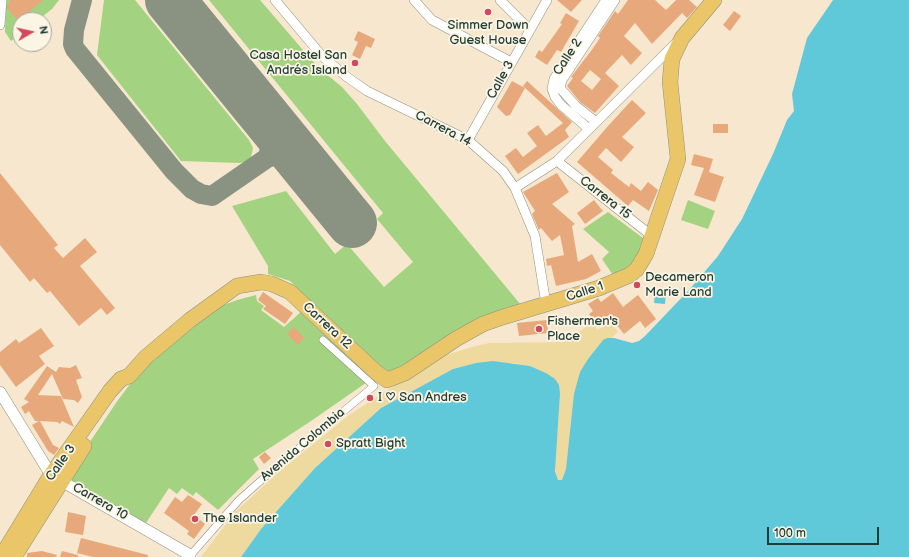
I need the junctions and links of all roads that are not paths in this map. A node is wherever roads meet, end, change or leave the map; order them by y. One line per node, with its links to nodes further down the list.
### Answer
1 (2, 0): 8 (street)
2 (275, 0): 13 (street, Carrera 14)
3 (414, 0): 11 (street)
4 (500, 0): 9 (street)
5 (547, 0): 9 (street, Calle 3)
6 (714, 0): 10 (highway, Calle 1)
7 (611, 1): 12 (street, Calle 2)
8 (0, 25)
9 (530, 30): 11 (street, Calle 3)
10 (682, 38): 12 (street); 16 (highway, Calle 1)
11 (511, 62): 13 (street, Calle 3)
12 (592, 126): 14 (street)
13 (468, 140): 15 (street, Carrera 14)
14 (557, 161): 15 (street); 16 (street, Carrera 15)
15 (515, 188): 18 (street, Carrera 14)
16 (652, 236): 18 (highway, Calle 1)
17 (261, 282): 20 (highway, Carrera 12); 22 (highway, Calle 3)
18 (546, 304): 20 (highway, Calle 1)
19 (323, 340): 23 (street, Avenida Colombia)
20 (387, 380)
21 (0, 392): 22 (street, Carrera 10)
22 (56, 478): 23 (street, Carrera 10); 24 (highway, Calle 3); 25 (highway, Calle 3)
23 (190, 556)
24 (0, 557)
25 (14, 557)

